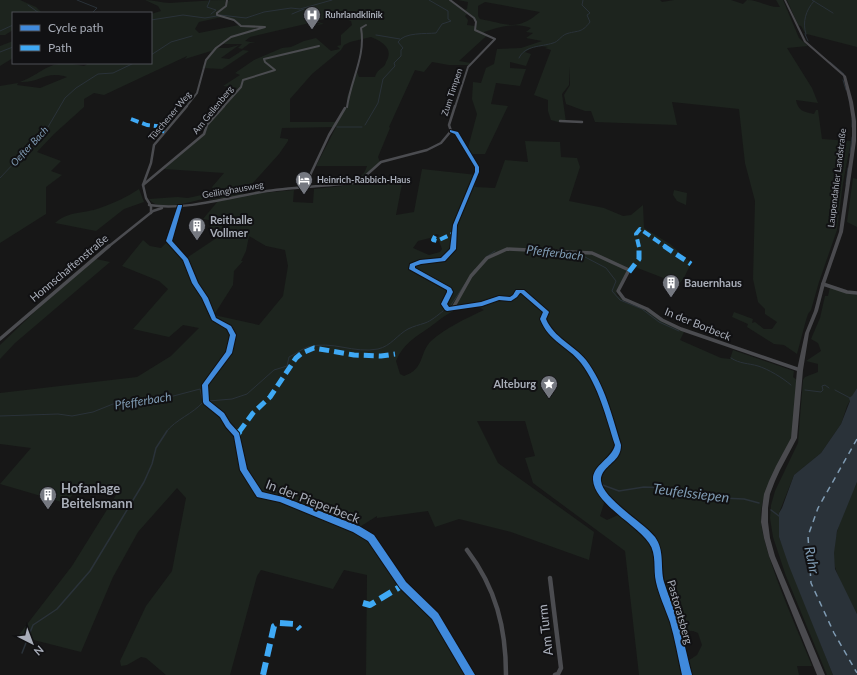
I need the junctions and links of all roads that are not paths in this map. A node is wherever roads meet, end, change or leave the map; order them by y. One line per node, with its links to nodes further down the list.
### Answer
1 (227, 0): 9 (street, Tüschener Weg)
2 (450, 0): 8 (street, Zum Timpen)
3 (785, 0): 15 (main road, Laupendahler Landstraße)
4 (366, 25): 10 (street)
5 (319, 46): 9 (street, Am Gellenberg)
6 (560, 121): 7 (street)
7 (582, 122)
8 (451, 131): 10 (street, Geilinghausweg); 17 (street)
9 (143, 185): 11 (street)
10 (304, 188): 12 (street, Geilinghausweg)
11 (150, 204): 13 (street); 14 (street)
12 (180, 206): 13 (street, Geilinghausweg); 22 (street, In der Pieperbeck)
13 (157, 208): 14 (street, Honnschaftenstraße)
14 (151, 211): 18 (street, Honnschaftenstraße)
15 (823, 284): 16 (street); 19 (main road, Laupendahler Landstraße)
16 (857, 293)
17 (452, 309): 19 (street, In der Borbeck); 25 (street, Pastoratsberg)
18 (0, 339)
19 (800, 370): 26 (main road, Laupendahler Landstraße)
20 (467, 550): 23 (street)
21 (550, 578): 24 (street, Am Turm)
22 (470, 675)
23 (506, 675)
24 (555, 675)
25 (687, 675)
26 (821, 675)

